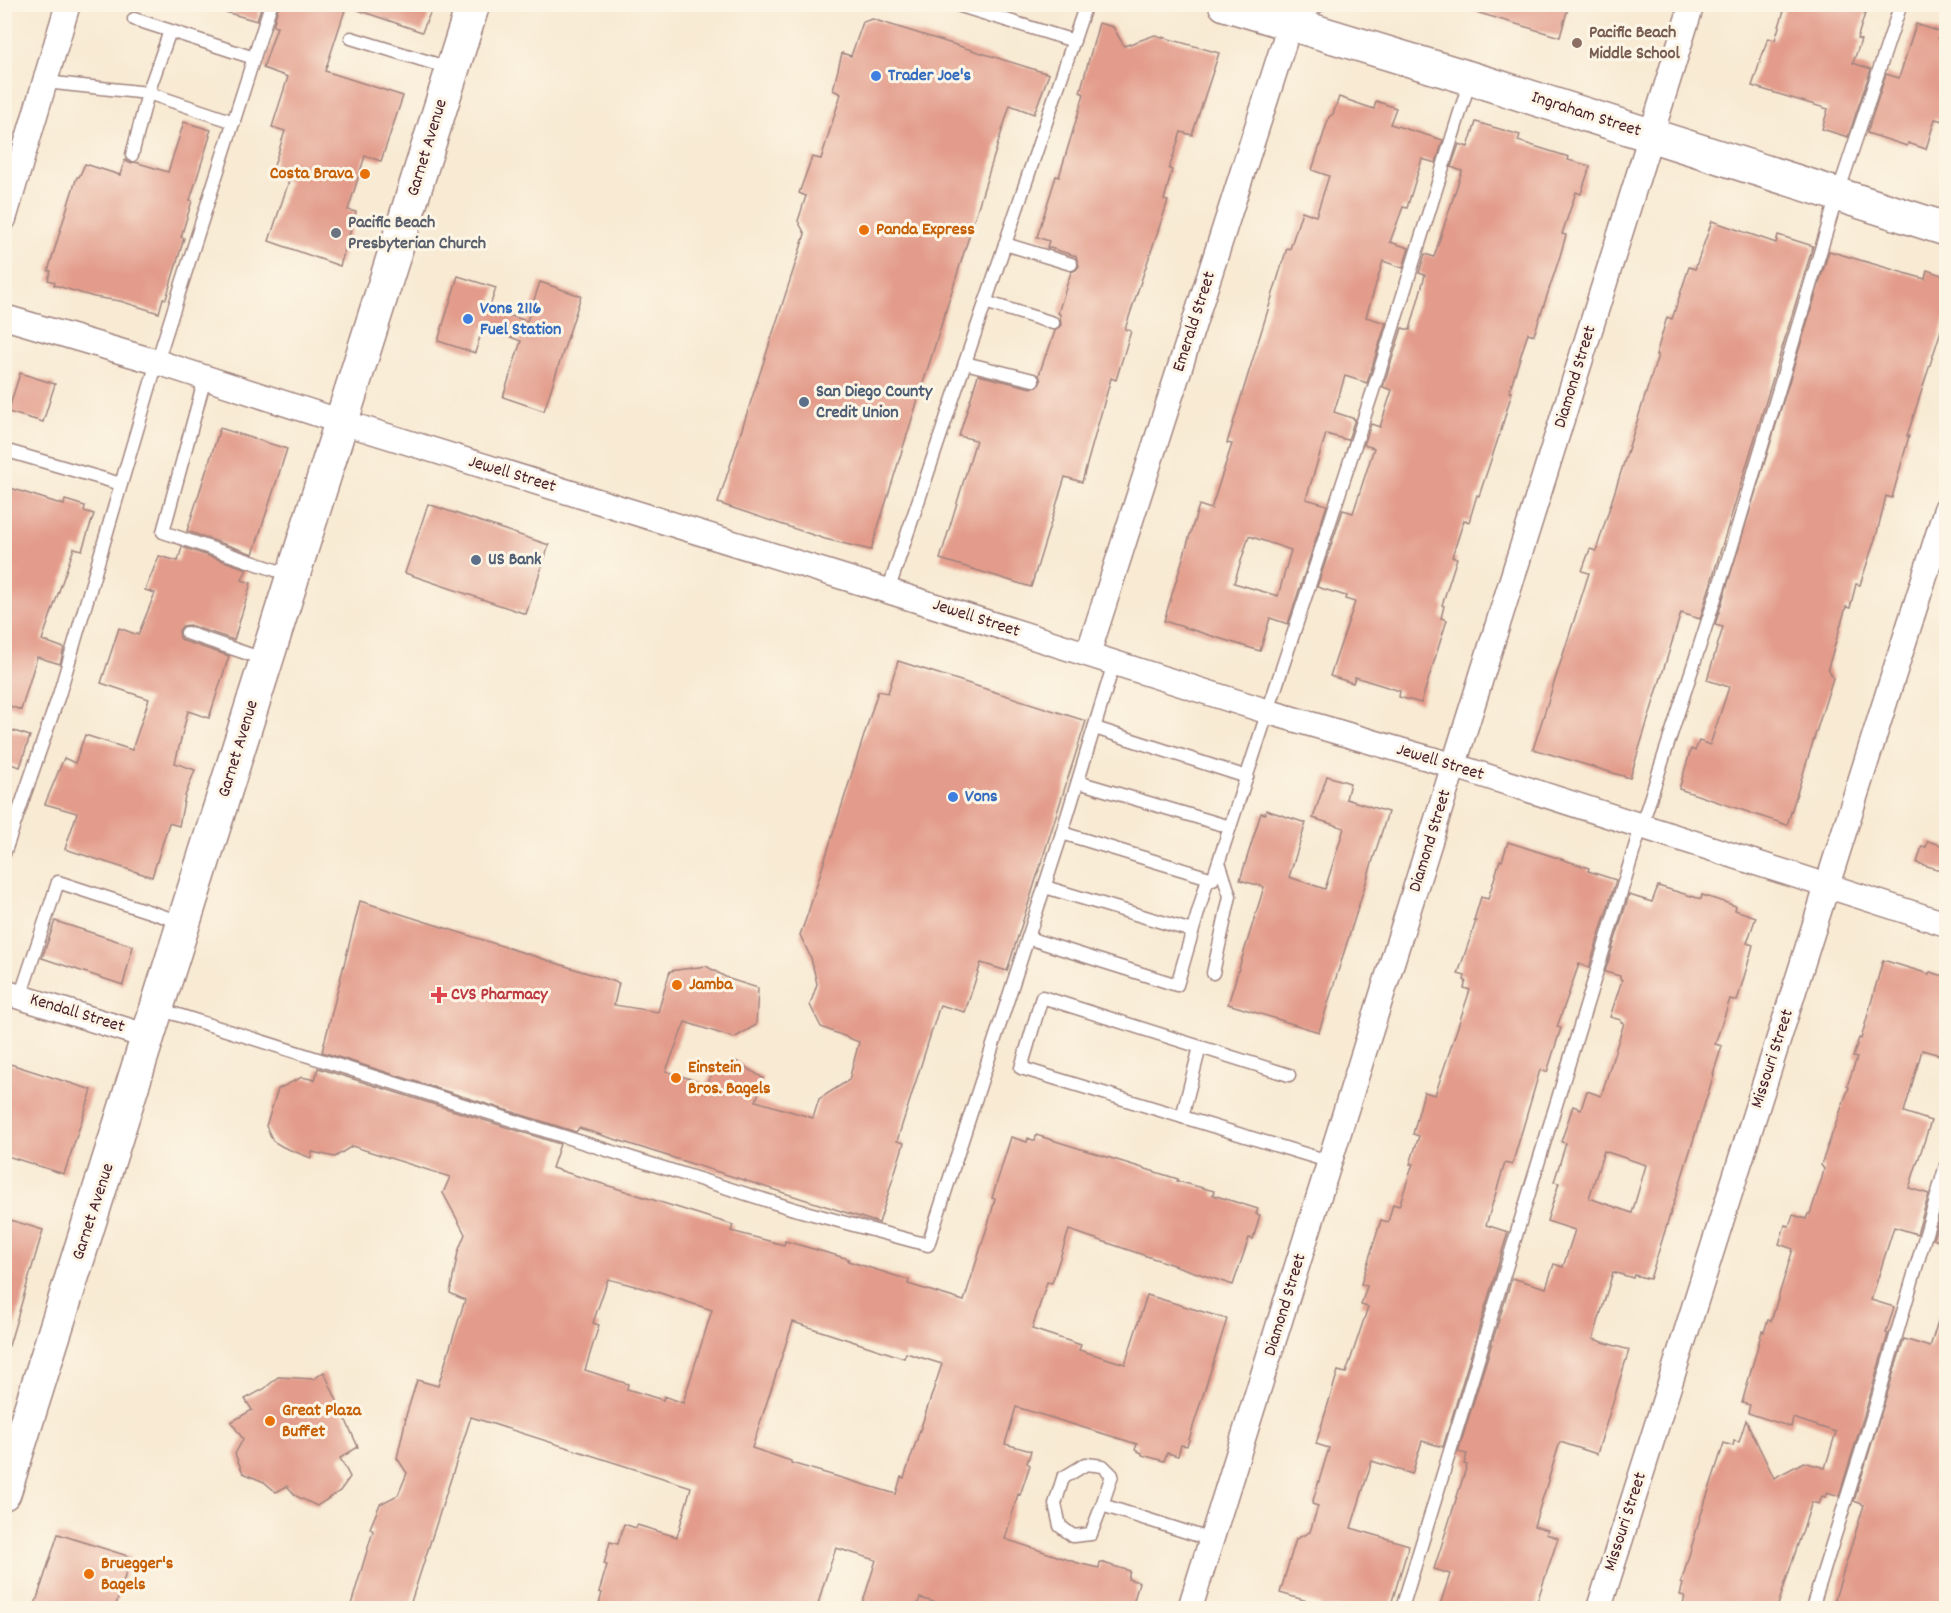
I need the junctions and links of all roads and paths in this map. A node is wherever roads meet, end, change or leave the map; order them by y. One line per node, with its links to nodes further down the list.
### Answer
1 (68, 4): 18 (street)
2 (271, 4): 15 (lane)
3 (473, 4): 16 (main road, Garnet Avenue)
4 (954, 4): 14 (lane)
5 (1086, 4): 14 (lane)
6 (1225, 4): 11 (main road, Ingraham Street)
7 (1321, 4): 11 (lane)
8 (1692, 4): 21 (street, Diamond Street)
9 (1901, 4): 23 (lane)
10 (134, 19): 12 (lane)
11 (1290, 24): 17 (main road, Ingraham Street); 42 (street, Emerald Street)
12 (170, 31): 15 (lane); 19 (lane)
13 (351, 38): 16 (lane)
14 (1074, 41): 26 (lane)
15 (254, 58): 20 (lane)
16 (453, 69): 35 (main road, Garnet Avenue)
17 (1471, 79): 21 (main road, Ingraham Street); 45 (lane)
18 (45, 82): 19 (lane); 24 (street)
19 (148, 93): 20 (lane); 22 (lane)
20 (234, 122): 31 (lane)
21 (1651, 135): 23 (main road, Ingraham Street); 47 (street, Diamond Street)
22 (132, 155)
23 (1837, 195): 25 (main road, Ingraham Street); 51 (lane)
24 (4, 219)
25 (1947, 229)
26 (1005, 244): 27 (lane); 28 (lane)
27 (1071, 264)
28 (986, 302): 30 (lane); 32 (lane)
29 (4, 317): 31 (street, Jewell Street)
30 (1053, 322)
31 (157, 362): 33 (street, Jewell Street); 37 (lane)
32 (965, 363): 34 (lane); 40 (lane)
33 (206, 378): 35 (street, Jewell Street); 39 (lane)
34 (1033, 380)
35 (342, 422): 39 (main road, Garnet Avenue); 40 (street, Jewell Street)
36 (4, 450): 37 (lane)
37 (121, 484): 53 (lane)
38 (1947, 509): 56 (street, Missouri Street)
39 (294, 577): 43 (main road, Garnet Avenue)
40 (888, 591): 42 (street, Jewell Street)
41 (187, 633): 43 (lane)
42 (1088, 654): 44 (street, Jewell Street)
43 (267, 660): 58 (main road, Garnet Avenue)
44 (1114, 663): 45 (street, Jewell Street); 46 (lane)
45 (1269, 712): 47 (street, Jewell Street); 48 (lane)
46 (1095, 728): 48 (lane); 49 (lane)
47 (1455, 766): 51 (street, Jewell Street); 68 (street, Diamond Street)
48 (1247, 777): 50 (lane)
49 (1078, 782): 50 (lane); 52 (lane)
50 (1230, 827): 54 (lane)
51 (1641, 827): 56 (street, Jewell Street); 74 (lane)
52 (1062, 833): 55 (lane); 57 (lane)
53 (4, 854)
54 (1219, 862): 55 (lane); 62 (lane)
55 (1210, 878): 60 (lane)
56 (1828, 886): 59 (street, Jewell Street); 75 (street, Missouri Street)
57 (1045, 887): 60 (lane); 61 (lane)
58 (185, 924): 63 (lane); 64 (main road, Garnet Avenue)
59 (1947, 924)
60 (1192, 931): 61 (lane)
61 (1028, 938): 64 (lane)
62 (1213, 973)
63 (12, 994): 64 (street, Kendall Street)
64 (154, 1023): 70 (main road, Garnet Avenue)
65 (1200, 1047): 66 (lane); 67 (lane); 67 (lane)
66 (1289, 1075)
67 (1182, 1117): 68 (lane)
68 (1331, 1162): 72 (street, Diamond Street)
69 (1947, 1166): 76 (lane)
70 (6, 1486)
71 (1102, 1505): 71 (lane); 72 (lane)
72 (1212, 1539): 73 (street, Diamond Street)
73 (1190, 1608)
74 (1402, 1608)
75 (1599, 1608)
76 (1812, 1608)

